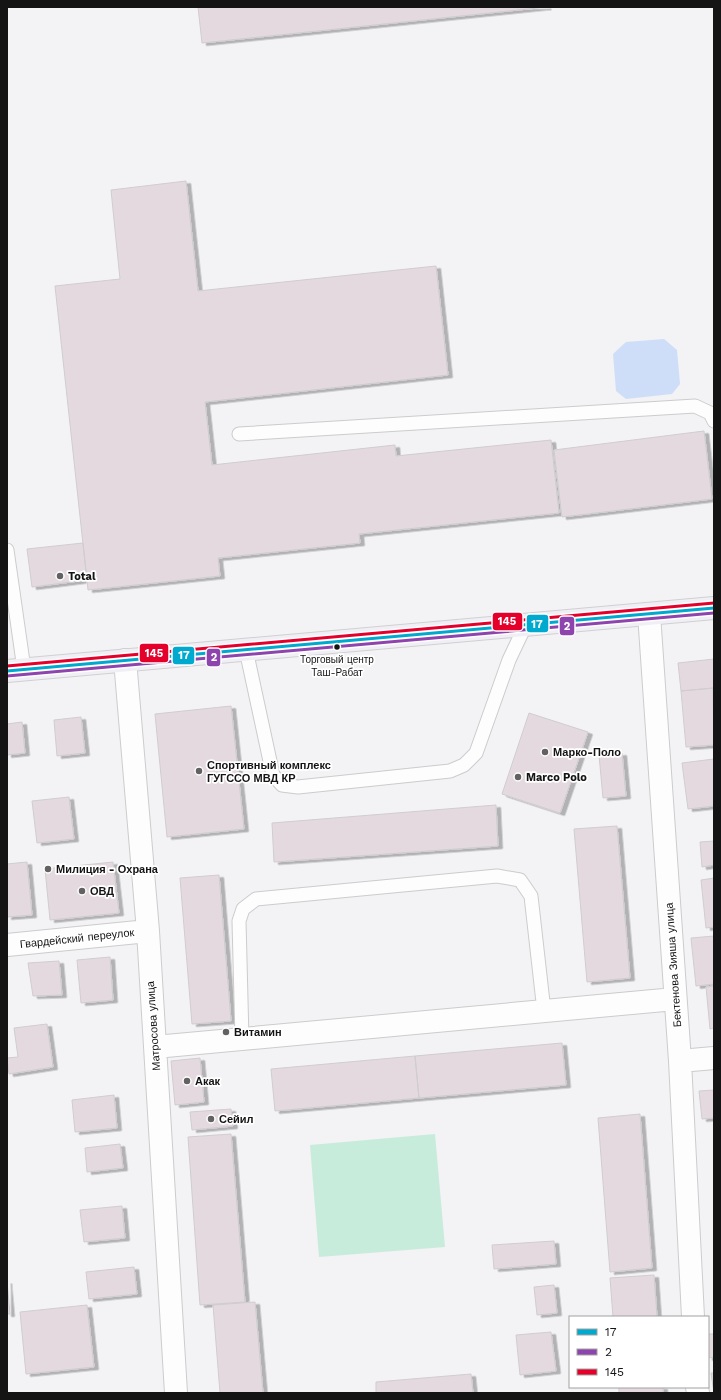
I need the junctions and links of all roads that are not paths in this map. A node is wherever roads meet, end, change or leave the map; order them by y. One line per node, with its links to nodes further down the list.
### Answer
1 (714, 421): 2 (lane)
2 (239, 434)
3 (7, 550): 9 (lane)
4 (714, 608): 5 (main road)
5 (649, 614): 6 (main road); 12 (street, Бектенова Зияша улица)
6 (526, 624): 7 (main road); 7 (lane)
7 (246, 650): 8 (main road)
8 (125, 660): 9 (main road); 10 (street, Матросова улица)
9 (15, 670)
10 (148, 931): 11 (street, Гвардейский переулок); 15 (street, Матросова улица)
11 (7, 945)
12 (675, 999): 13 (street); 17 (street, Бектенова Зияша улица)
13 (544, 1011): 14 (street); 14 (lane)
14 (242, 1039): 15 (street)
15 (155, 1047): 19 (street, Матросова улица)
16 (714, 1058): 17 (street)
17 (680, 1061): 18 (street, Бектенова Зияша улица)
18 (694, 1316)
19 (176, 1393)

